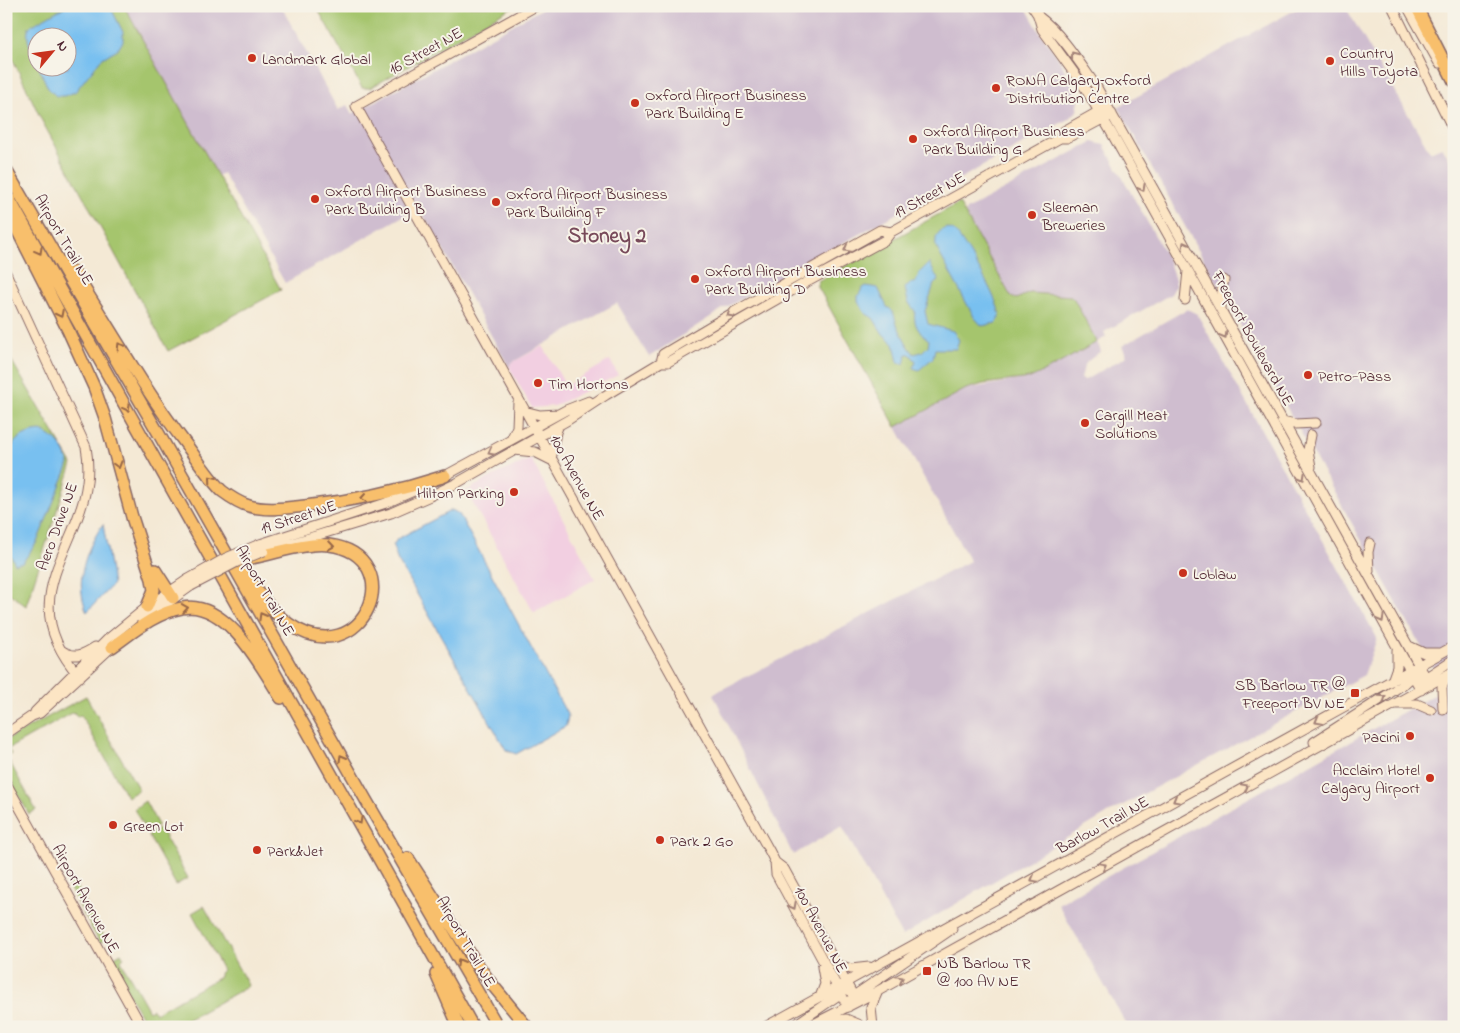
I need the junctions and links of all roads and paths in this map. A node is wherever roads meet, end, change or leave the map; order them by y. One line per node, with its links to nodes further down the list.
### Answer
1 (536, 6): 9 (street, 16 Street NE)
2 (1032, 6): 6 (street, Freeport Boulevard NE)
3 (1392, 6): 12 (street)
4 (1407, 6): 8 (street)
5 (1416, 6): 7 (highway)
6 (1038, 16): 10 (street, Freeport Boulevard NE, one-way to 6); 11 (street, Freeport Boulevard NE)
7 (1454, 81)
8 (1454, 89)
9 (356, 106): 22 (street, 100 Avenue NE)
10 (1110, 110): 11 (street, 19 Street NE); 20 (street, Freeport Boulevard NE, one-way to 10)
11 (1101, 115): 16 (street, Freeport Boulevard NE, one-way to 16); 21 (street, 19 Street NE)
12 (1454, 131)
13 (6, 168): 29 (highway, Airport Trail NE); 34 (highway, one-way to 13)
14 (6, 193): 62 (highway, Airport Trail NE, one-way to 62)
15 (6, 208): 37 (highway, one-way to 37)
16 (1188, 271): 19 (street); 46 (street, Freeport Boulevard NE, one-way to 46)
17 (6, 273): 47 (street, Aero Drive NE)
18 (1224, 280): 20 (street)
19 (1185, 300)
20 (1221, 309): 25 (street, Freeport Boulevard NE)
21 (606, 395): 24 (street, 19 Street NE); 27 (street, 19 Street NE)
22 (518, 402): 23 (street, 100 Avenue NE); 31 (street)
23 (524, 411): 24 (street); 28 (street, 100 Avenue NE)
24 (560, 414): 28 (street, 19 Street NE)
25 (1282, 421): 26 (street); 33 (street, Freeport Boulevard NE)
26 (1316, 423)
27 (559, 426): 28 (street, 19 Street NE); 32 (street)
28 (536, 432): 31 (street, 19 Street NE); 32 (street, 100 Avenue NE)
29 (159, 434): 36 (highway, one-way to 29); 64 (highway, Airport Trail NE, one-way to 29)
30 (1311, 435): 33 (street)
31 (512, 446): 32 (street); 34 (street, 19 Street NE, one-way to 34); 36 (street, 19 Street NE)
32 (551, 460): 65 (street, 100 Avenue NE)
33 (1312, 474): 39 (street, Freeport Boulevard NE)
34 (445, 476): 36 (street, 19 Street NE)
35 (1370, 543): 39 (street)
36 (263, 550): 38 (highway, bridge); 40 (street, 19 Street NE, bridge)
37 (145, 551): 41 (highway); 42 (highway)
38 (242, 560): 40 (street, 19 Street NE, bridge)
39 (1369, 576): 44 (street, Freeport Boulevard NE)
40 (189, 583): 41 (street, 19 Street NE)
41 (171, 595): 42 (street, 19 Street NE); 43 (street, 19 Street NE)
42 (147, 607): 43 (street, 19 Street NE)
43 (110, 643): 47 (street); 53 (street, 19 Street NE); 62 (highway, one-way to 62)
44 (1408, 646): 48 (street); 50 (street, Freeport Boulevard NE)
45 (1454, 646): 48 (street, Barlow Trail NE)
46 (1396, 647): 52 (street, Freeport Boulevard NE); 54 (street)
47 (59, 648): 53 (street, Aero Drive NE)
48 (1442, 652): 50 (street, Barlow Trail NE)
49 (1454, 659): 55 (street)
50 (1418, 665): 52 (street, Barlow Trail NE); 55 (street, Freeport Boulevard NE)
51 (1451, 673): 55 (street); 58 (street)
52 (1411, 674): 54 (street, Barlow Trail NE); 56 (street, Freeport Boulevard NE); 61 (street, one-way to 52)
53 (78, 675): 60 (street, 19 Street NE)
54 (1392, 681): 67 (street, Barlow Trail NE, one-way to 67)
55 (1427, 681): 56 (street)
56 (1421, 690): 57 (street)
57 (1396, 704): 59 (street); 61 (street)
58 (1443, 709)
59 (1431, 710)
60 (6, 734)
61 (1300, 756): 73 (street, one-way to 61)
62 (326, 763): 66 (highway, Airport Trail NE, one-way to 66)
63 (6, 783): 79 (street, Airport Avenue NE)
64 (366, 800): 82 (highway, Airport Trail NE, one-way to 64); 83 (highway)
65 (775, 862): 68 (street, 100 Avenue NE, one-way to 68); 69 (street, 100 Avenue NE)
66 (394, 884): 80 (highway); 81 (highway, Airport Trail NE)
67 (992, 902): 70 (street, Barlow Trail NE); 75 (street)
68 (819, 955): 72 (street, 100 Avenue NE); 74 (street)
69 (836, 964): 70 (street); 71 (street, 100 Avenue NE)
70 (879, 964): 71 (street, Barlow Trail NE)
71 (846, 983): 72 (street); 75 (street, 100 Avenue NE)
72 (839, 991): 74 (street); 76 (street, 100 Avenue NE); 85 (street)
73 (878, 991): 75 (street); 86 (street)
74 (820, 997): 84 (street)
75 (855, 999): 76 (street)
76 (848, 1008): 78 (street)
77 (858, 1024): 78 (street)
78 (811, 1026)
79 (142, 1027)
80 (459, 1027)
81 (473, 1027)
82 (499, 1027)
83 (528, 1027)
84 (765, 1027)
85 (792, 1027)
86 (873, 1027)

